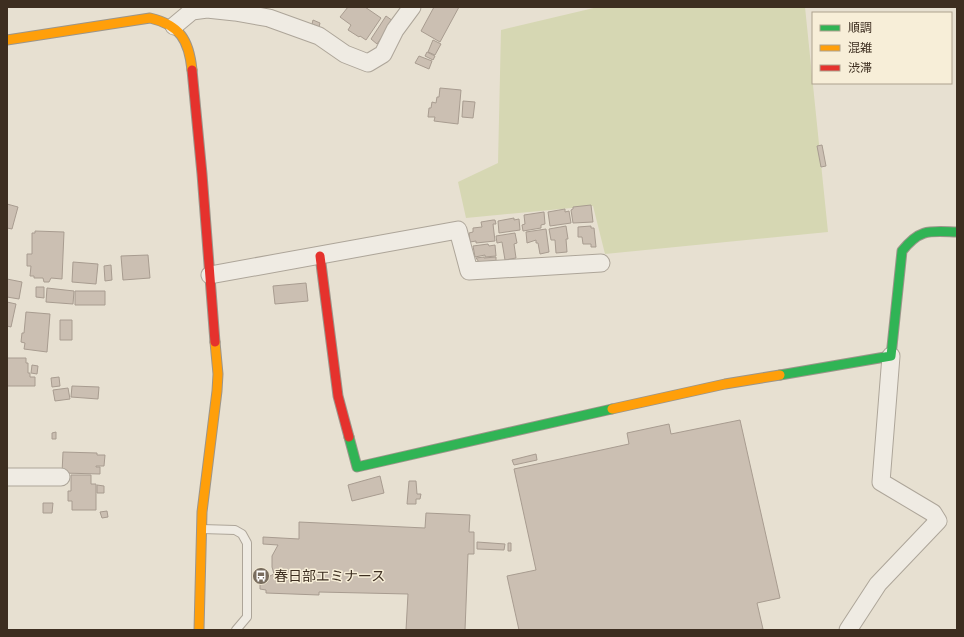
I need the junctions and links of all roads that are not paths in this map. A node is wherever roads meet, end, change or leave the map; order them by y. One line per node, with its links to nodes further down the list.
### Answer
1 (412, 7): 2 (street)
2 (272, 13): 3 (street)
3 (174, 26): 4 (street); 8 (street)
4 (7, 40)
5 (957, 232): 9 (street)
6 (320, 256): 7 (street); 8 (street); 9 (street)
7 (601, 263)
8 (210, 275): 12 (street)
9 (891, 356): 15 (street)
10 (7, 477): 11 (street)
11 (61, 477)
12 (201, 529): 13 (street); 14 (lane)
13 (199, 630)
14 (236, 630)
15 (848, 630)

